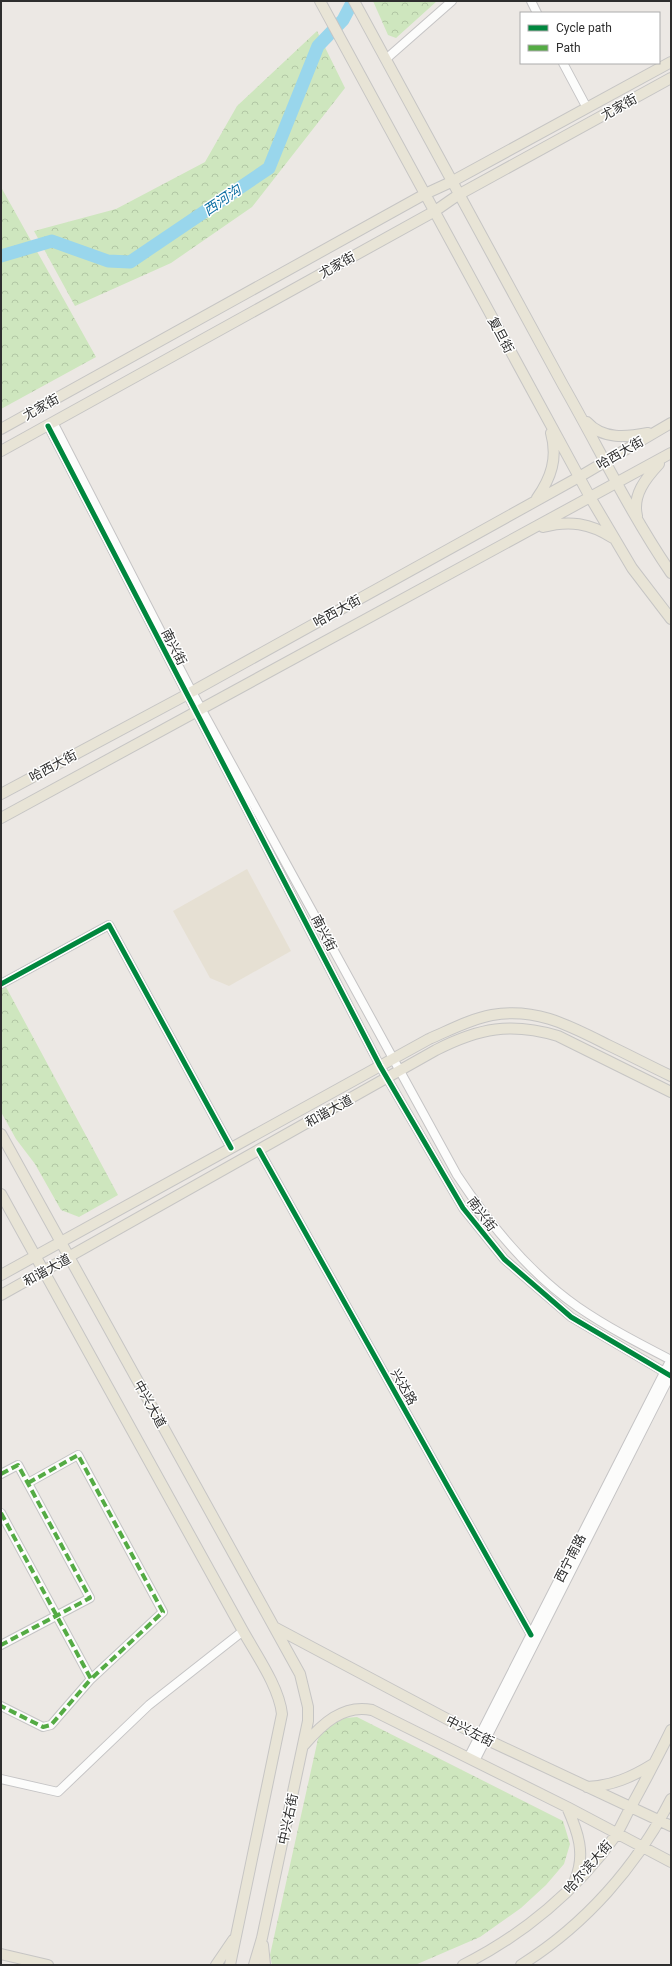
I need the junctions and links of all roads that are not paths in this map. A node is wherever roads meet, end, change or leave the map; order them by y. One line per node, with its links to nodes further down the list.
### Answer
1 (320, 1): 12 (main road, 复旦街)
2 (354, 1): 6 (main road)
3 (452, 1): 6 (street)
4 (531, 1): 5 (street)
5 (536, 12)
6 (386, 59): 11 (main road)
7 (671, 62): 10 (main road, 尤家街)
8 (564, 64): 10 (street)
9 (671, 78): 13 (main road, 尤家街)
10 (587, 108): 11 (main road, 尤家街)
11 (451, 182): 12 (main road, 尤家街); 13 (main road)
12 (425, 194): 14 (main road, 复旦街); 19 (main road, 尤家街)
13 (458, 195): 14 (main road, 尤家街); 15 (main road)
14 (435, 211): 16 (main road, 复旦街); 18 (main road, 尤家街)
15 (580, 415): 20 (main road); 23 (main road)
16 (549, 423): 24 (main road, 复旦街); 27 (main road)
17 (671, 423): 20 (main road, 哈西大街)
18 (50, 424): 21 (main road, 尤家街); 33 (street, 南兴街)
19 (1, 429)
20 (658, 430): 23 (main road, 哈西大街)
21 (1, 450)
22 (670, 454): 25 (main road, 哈西大街); 28 (main road)
23 (605, 461): 24 (main road, 哈西大街); 25 (main road)
24 (579, 477): 26 (main road, 复旦街); 27 (main road, 哈西大街)
25 (616, 484): 26 (main road, 哈西大街); 28 (main road)
26 (590, 497): 29 (main road, 哈西大街); 30 (main road, 复旦街)
27 (536, 500): 33 (main road, 哈西大街)
28 (639, 524): 31 (main road)
29 (529, 530): 30 (main road); 34 (main road, 哈西大街)
30 (615, 539): 32 (main road, 复旦街)
31 (671, 573)
32 (671, 619)
33 (189, 693): 34 (street, 南兴街); 35 (main road, 哈西大街)
34 (198, 710): 36 (main road, 哈西大街); 38 (street, 南兴街); 39 (street, 南兴街)
35 (1, 794)
36 (1, 818)
37 (1, 984): 45 (street)
38 (394, 1059): 39 (main road, 和谐大道); 40 (street, 南兴街); 41 (main road, 和谐大道)
39 (380, 1066): 42 (street, 南兴街); 45 (main road, 和谐大道)
40 (400, 1071): 42 (main road, 和谐大道); 43 (main road, 和谐大道); 54 (street, 南兴街)
41 (671, 1076)
42 (387, 1078): 46 (main road, 和谐大道); 55 (street, 南兴街)
43 (671, 1092)
44 (1, 1134): 48 (main road, 中兴大道)
45 (231, 1148): 48 (main road, 和谐大道)
46 (259, 1150): 50 (main road, 和谐大道); 62 (street, 兴达路)
47 (1, 1194): 49 (main road)
48 (60, 1241): 49 (main road, 和谐大道); 50 (main road, 中兴大道)
49 (35, 1256): 51 (main road); 52 (main road, 和谐大道)
50 (69, 1257): 51 (main road, 和谐大道); 60 (main road, 中兴大道)
51 (44, 1272): 53 (main road, 和谐大道); 61 (main road)
52 (1, 1275)
53 (1, 1295)
54 (671, 1360): 55 (street, 西宁南路)
55 (669, 1374): 62 (street, 西宁南路); 68 (street, 西宁南路)
56 (1, 1474): 57 (street)
57 (28, 1483): 59 (street); 65 (street)
58 (1, 1513): 59 (street)
59 (57, 1616): 63 (street); 65 (street)
60 (274, 1627): 64 (main road, 中兴大道); 68 (main road, 中兴左街)
61 (244, 1631): 72 (street); 83 (main road, 中兴右街)
62 (531, 1635): 68 (street, 西宁南路)
63 (1, 1645)
64 (300, 1674): 69 (main road, 中兴右街)
65 (91, 1679): 66 (street)
66 (1, 1706)
67 (671, 1730): 71 (main road, 哈尔滨大街)
68 (483, 1738): 70 (street, 西宁南路); 73 (main road, 中兴左街)
69 (303, 1746): 70 (main road, 中兴左街); 84 (main road, 中兴右街)
70 (472, 1760): 75 (main road, 中兴左街)
71 (654, 1763): 73 (main road); 76 (main road, 哈尔滨大街)
72 (1, 1779)
73 (586, 1787): 76 (main road, 中兴左街)
74 (671, 1799): 77 (main road)
75 (567, 1807): 79 (main road, 中兴左街); 82 (main road)
76 (631, 1807): 77 (main road, 中兴左街); 79 (main road, 哈尔滨大街)
77 (660, 1821): 78 (main road, 中兴左街); 80 (main road)
78 (671, 1826)
79 (616, 1834): 80 (main road, 中兴左街); 82 (main road, 哈尔滨大街)
80 (643, 1848): 81 (main road, 中兴左街); 92 (main road)
81 (671, 1862)
82 (572, 1887): 91 (main road, 哈尔滨大街)
83 (237, 1934): 87 (main road); 88 (main road, 中兴右街)
84 (262, 1938): 89 (main road, 中兴右街); 90 (main road)
85 (1, 1954): 86 (main road)
86 (48, 1965)
87 (216, 1965)
88 (230, 1965)
89 (254, 1965)
90 (265, 1965)
91 (463, 1965)
92 (521, 1965)

